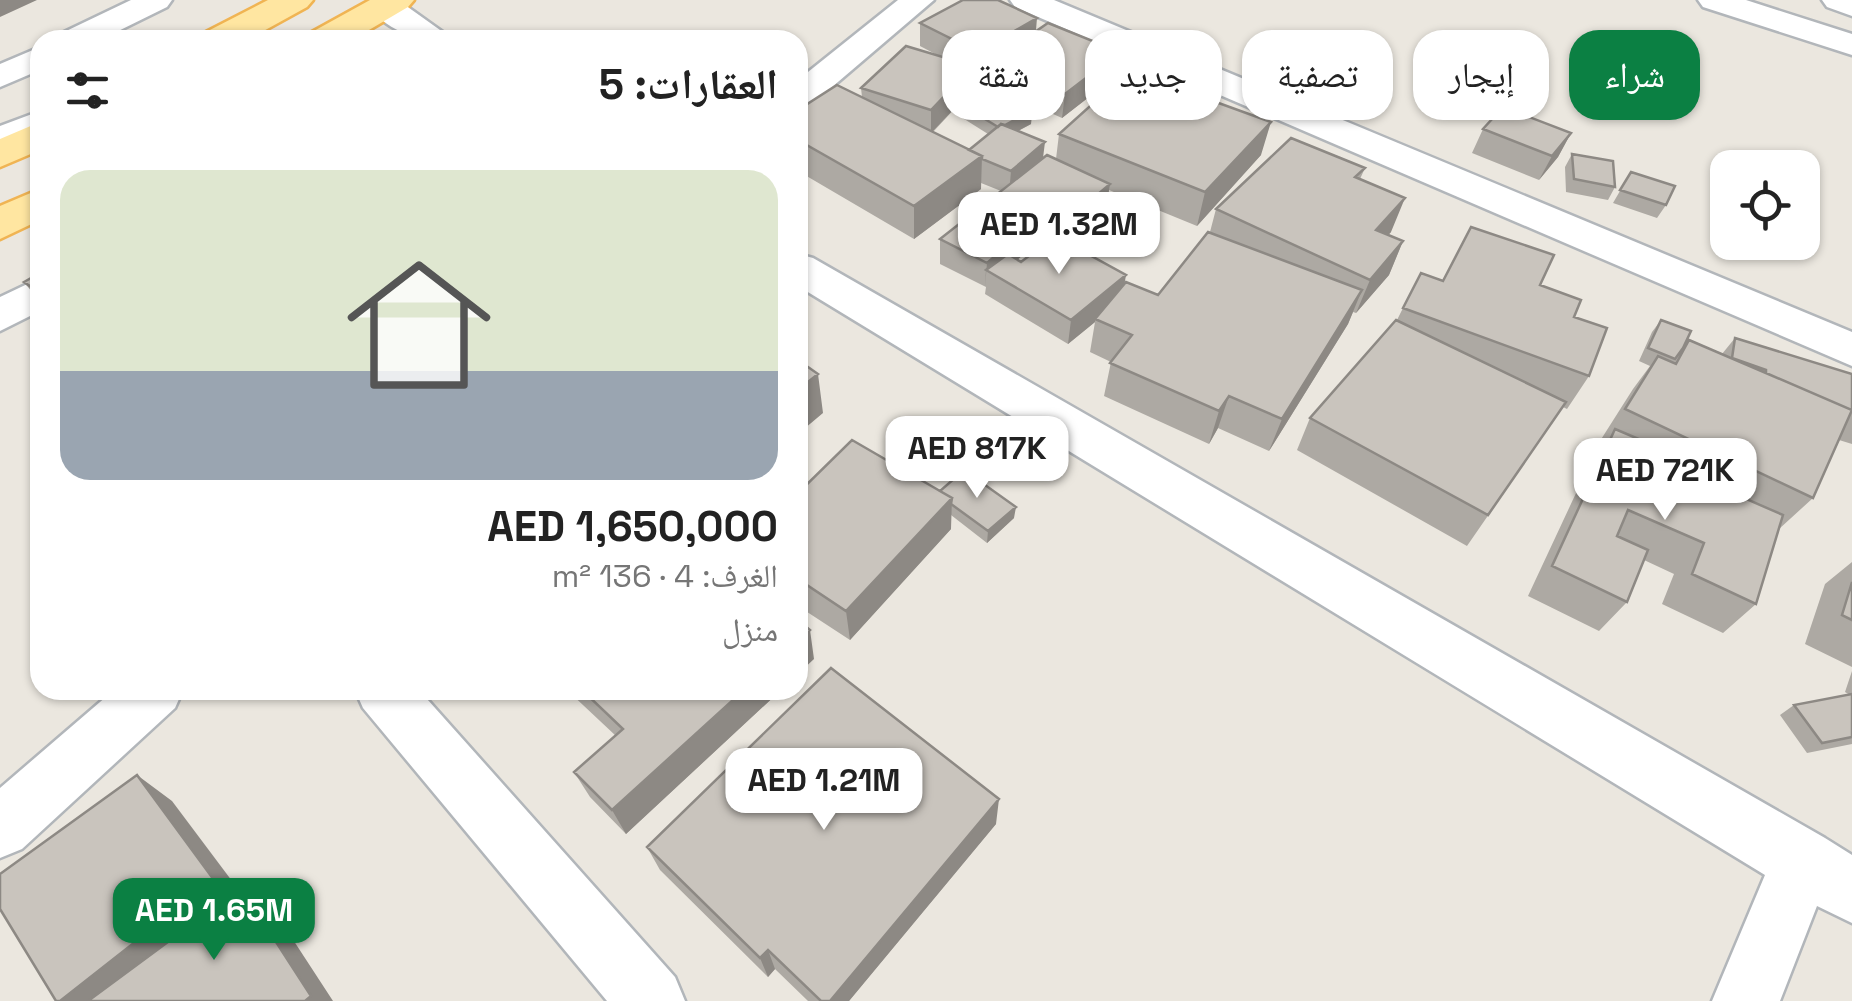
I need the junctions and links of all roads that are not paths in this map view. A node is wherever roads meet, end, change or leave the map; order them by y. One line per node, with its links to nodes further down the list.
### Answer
1 (156, 0): 9 (street)
2 (295, 0): 10 (main road)
3 (918, 0): 16 (street)
4 (1026, 0): 26 (street)
5 (1838, 0): 8 (street)
6 (390, 3): 11 (main road); 12 (street)
7 (1734, 3): 13 (street)
8 (1852, 6)
9 (94, 30)
10 (238, 30)
11 (343, 30)
12 (424, 30)
13 (1852, 45)
14 (30, 62): 15 (street)
15 (0, 76)
16 (808, 88)
17 (30, 126): 18 (street)
18 (0, 139)
19 (30, 139): 20 (main road)
20 (0, 155)
21 (30, 208): 22 (main road)
22 (0, 225)
23 (808, 274): 30 (street)
24 (30, 298): 25 (street)
25 (0, 316)
26 (1852, 350)
27 (144, 700): 29 (street)
28 (392, 700): 31 (street)
29 (0, 828)
30 (1828, 876): 32 (street)
31 (652, 1001)
32 (1746, 1001)

